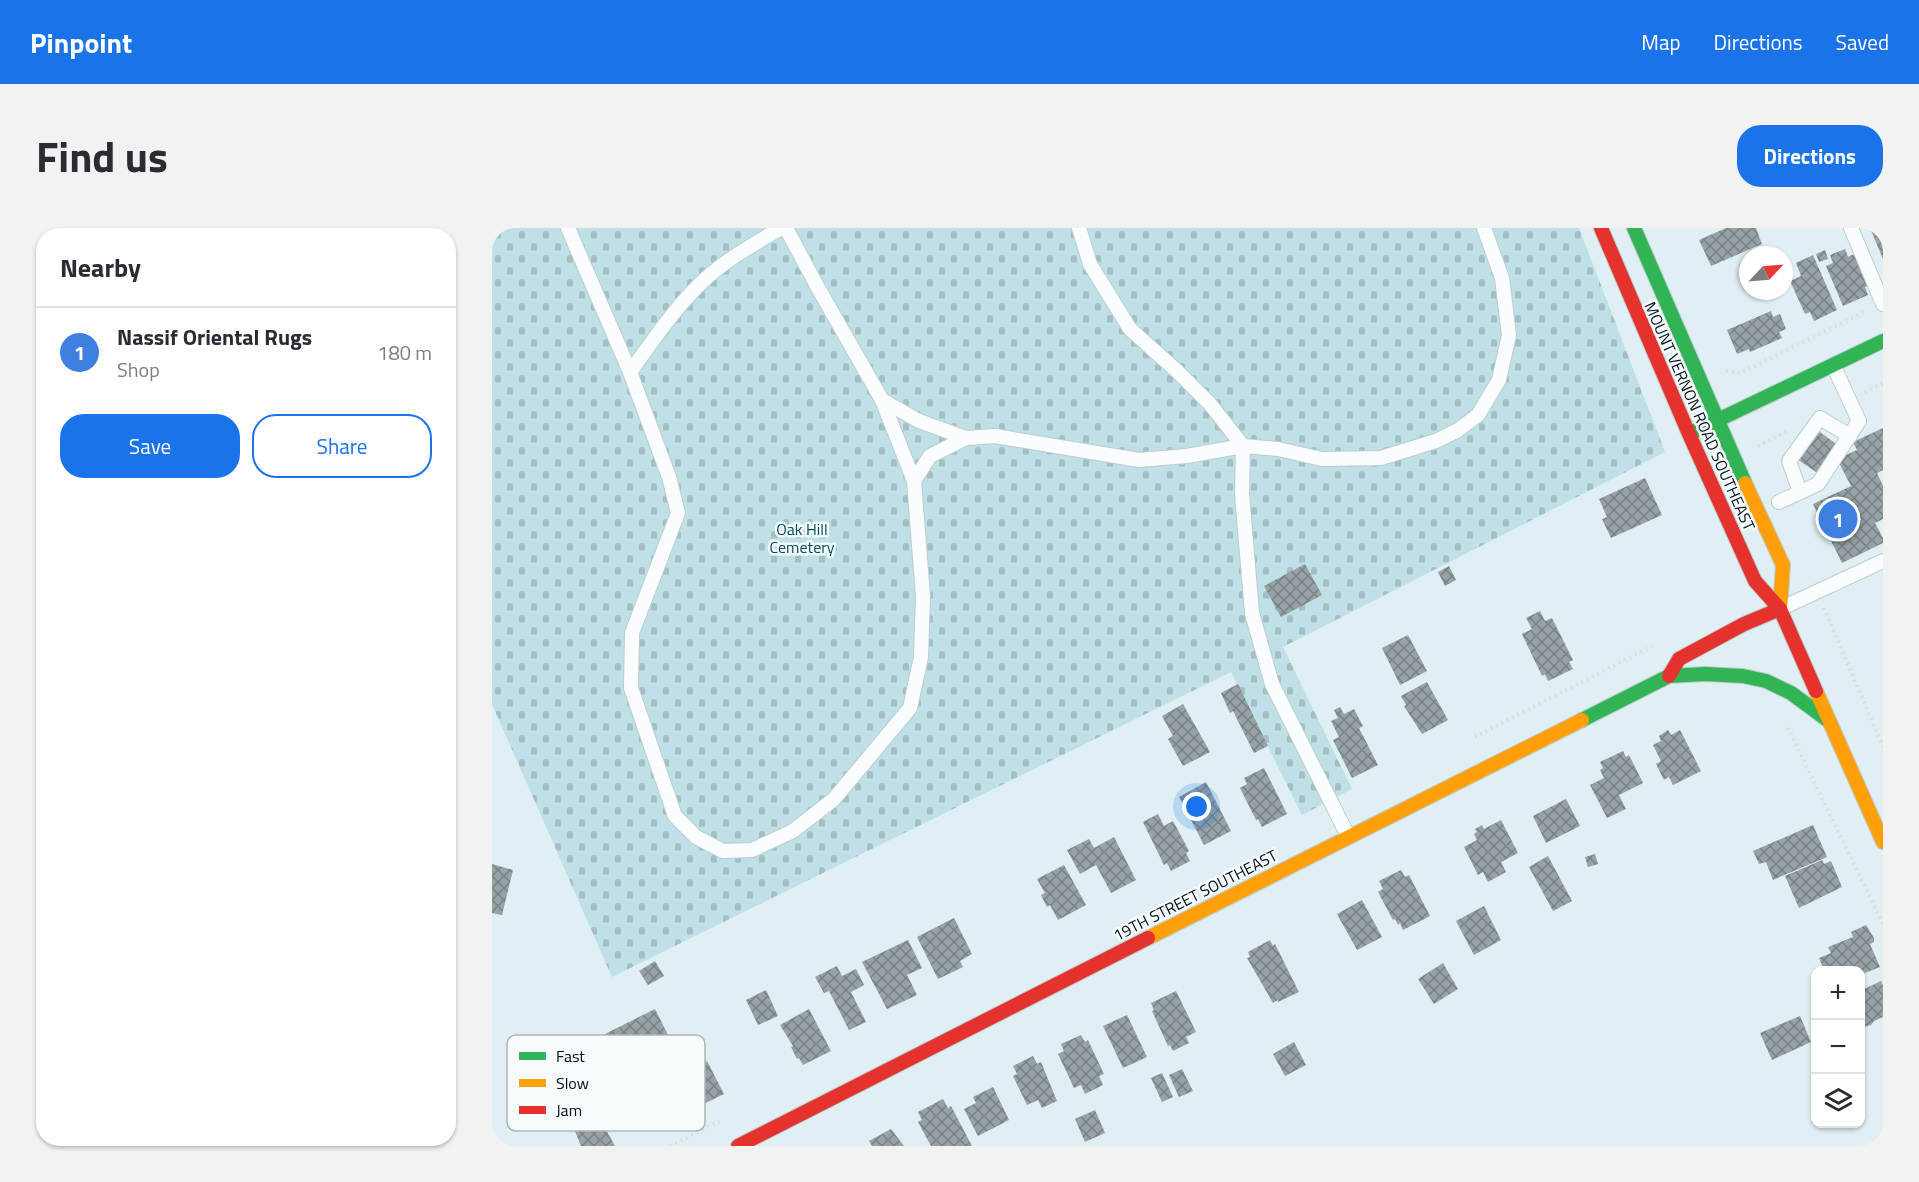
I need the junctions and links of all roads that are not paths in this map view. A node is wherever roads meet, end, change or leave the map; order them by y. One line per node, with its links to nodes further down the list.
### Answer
1 (568, 228): 12 (lane)
2 (781, 228): 12 (lane)
3 (786, 228): 13 (lane)
4 (1079, 228): 18 (lane)
5 (1484, 228): 18 (lane)
6 (1601, 228): 15 (main road, MOUNT VERNON ROAD SOUTHEAST)
7 (1634, 228): 14 (main road, MOUNT VERNON ROAD SOUTHEAST)
8 (1851, 228): 9 (lane)
9 (1883, 303)
10 (1883, 341): 11 (main road)
11 (1833, 365): 14 (main road); 16 (lane)
12 (630, 372): 19 (lane)
13 (882, 400): 17 (lane); 19 (lane)
14 (1718, 421): 15 (main road); 23 (main road, MOUNT VERNON ROAD SOUTHEAST)
15 (1689, 434): 23 (main road, MOUNT VERNON ROAD SOUTHEAST)
16 (1850, 436): 20 (lane); 20 (lane)
17 (966, 438): 18 (lane); 19 (lane)
18 (1243, 446): 26 (lane)
19 (914, 481)
20 (1800, 492): 21 (lane)
21 (1779, 502)
22 (1883, 561): 23 (lane)
23 (1780, 609): 24 (main road, 19TH STREET SOUTHEAST); 25 (main road, MOUNT VERNON ROAD SOUTHEAST)
24 (1669, 676): 25 (main road, 19TH STREET SOUTHEAST); 26 (main road, 19TH STREET SOUTHEAST)
25 (1829, 721): 27 (main road, MOUNT VERNON ROAD SOUTHEAST)
26 (1348, 836): 28 (main road, 19TH STREET SOUTHEAST)
27 (1883, 842)
28 (738, 1146)

